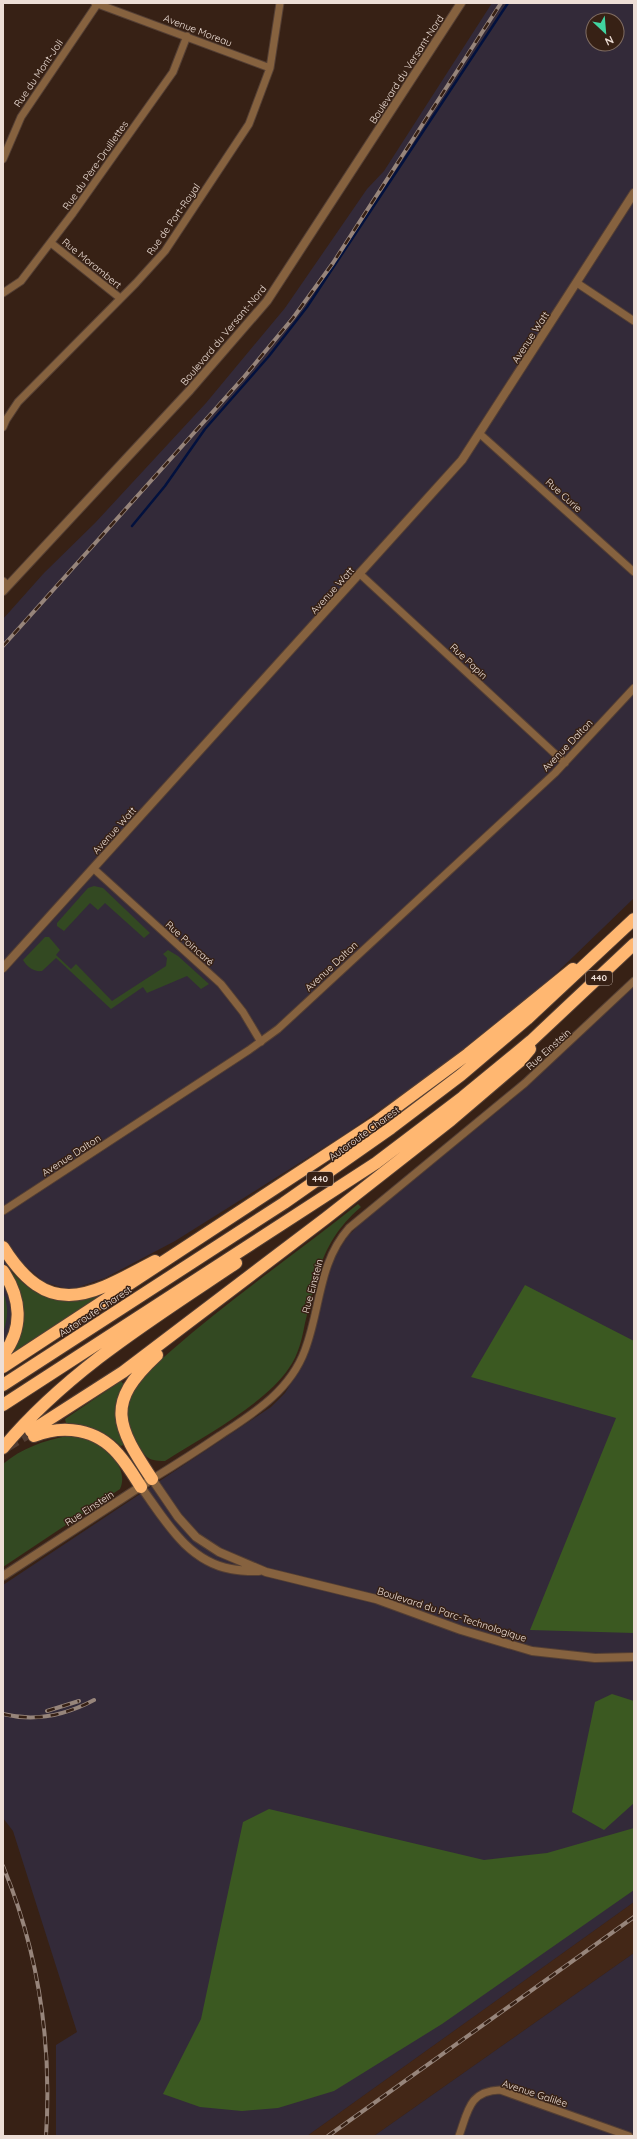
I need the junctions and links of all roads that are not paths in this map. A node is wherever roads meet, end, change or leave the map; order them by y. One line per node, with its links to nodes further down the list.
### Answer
1 (97, 3): 4 (street, Avenue Moreau); 6 (street, Rue du Mont-Joli)
2 (280, 3): 5 (street, Rue de Port-Royal)
3 (461, 3): 17 (street, Boulevard du Versant-Nord)
4 (187, 36): 5 (street, Avenue Moreau); 8 (street, Rue du Père-Druillettes)
5 (270, 68): 11 (street, Rue de Port-Royal)
6 (3, 159)
7 (634, 193): 9 (street, Avenue Watt)
8 (51, 243): 10 (street, Rue du Père-Druillettes); 11 (street, Rue Morambert)
9 (577, 283): 12 (street); 14 (street, Avenue Watt)
10 (3, 293)
11 (120, 298): 13 (street, Rue de Port-Royal)
12 (634, 321)
13 (3, 427)
14 (480, 434): 15 (street, Rue Curie); 16 (street, Avenue Watt)
15 (634, 572)
16 (360, 574): 19 (street, Rue Papin); 20 (street, Avenue Watt)
17 (5, 586)
18 (634, 688): 19 (street, Avenue Dalton)
19 (565, 763): 27 (street, Avenue Dalton)
20 (94, 869): 24 (street, Avenue Watt); 27 (street, Rue Poincaré)
21 (634, 919): 22 (highway, Autoroute Charest / 440)
22 (612, 940): 29 (highway); 36 (highway, Autoroute Charest / 440)
23 (634, 944): 26 (highway, 440)
24 (3, 968)
25 (634, 981): 39 (street, Rue Einstein)
26 (564, 1011): 28 (highway, 440); 33 (highway)
27 (261, 1042): 30 (street, Avenue Dalton)
28 (358, 1175): 37 (highway, 440); 38 (highway)
29 (251, 1205): 31 (highway); 35 (highway)
30 (3, 1211)
31 (3, 1247)
32 (3, 1271): 34 (highway)
33 (220, 1299): 39 (highway); 40 (highway)
34 (3, 1354)
35 (3, 1368)
36 (3, 1385)
37 (3, 1405)
38 (3, 1448)
39 (152, 1479): 40 (street, Rue Einstein); 41 (street, Boulevard du Parc-Technologique)
40 (141, 1487): 41 (street, Boulevard du Parc-Technologique); 42 (street, Rue Einstein)
41 (266, 1572): 43 (street, Boulevard du Parc-Technologique)
42 (3, 1576)
43 (634, 1657)
44 (459, 2136): 45 (street, Avenue Galilée)
45 (629, 2136)

